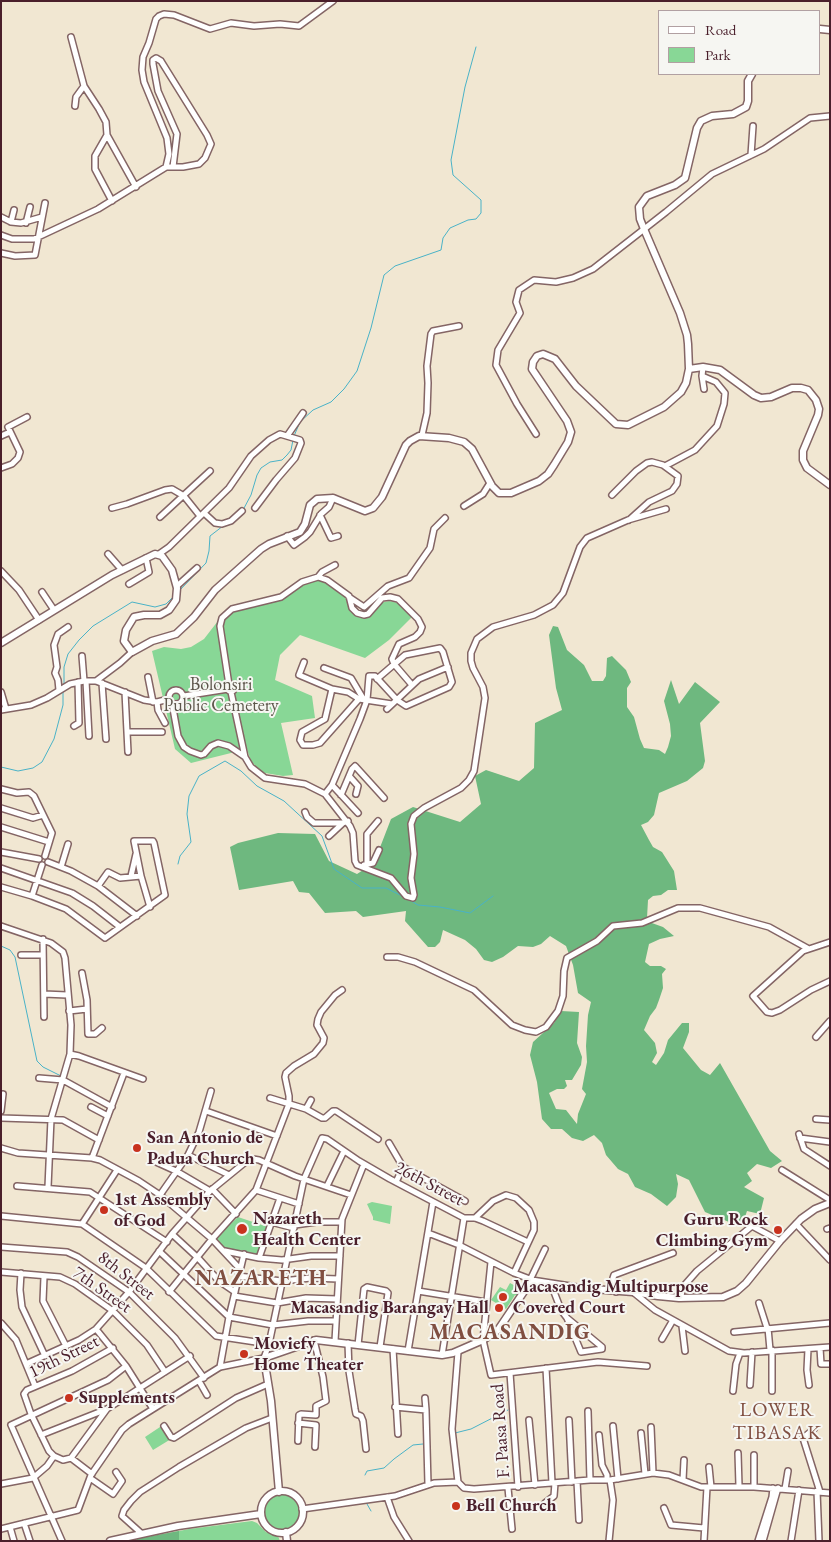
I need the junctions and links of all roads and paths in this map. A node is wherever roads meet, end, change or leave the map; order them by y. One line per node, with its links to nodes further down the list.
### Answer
1 (333, 1): 11 (street)
2 (71, 37): 4 (street)
3 (751, 75): 21 (main road)
4 (84, 86): 5 (street); 8 (street)
5 (75, 106)
6 (830, 116): 9 (street)
7 (753, 126): 9 (street)
8 (107, 135): 12 (street); 13 (street)
9 (751, 155): 21 (street)
10 (173, 166): 10 (street); 11 (street)
11 (166, 167): 12 (street)
12 (136, 187): 13 (street)
13 (112, 201): 23 (street)
14 (45, 203): 18 (street)
15 (30, 207): 20 (street)
16 (14, 210): 19 (street)
17 (1, 217): 19 (street)
18 (42, 218): 20 (street); 23 (street)
19 (11, 222): 20 (street)
20 (26, 223)
21 (644, 229): 27 (main road); 33 (street)
22 (1, 235): 23 (street)
23 (40, 236): 24 (street)
24 (1, 253)
25 (459, 326): 34 (street)
26 (703, 367): 27 (main road); 28 (street); 41 (main road)
27 (689, 369): 40 (main road)
28 (702, 376): 29 (street); 37 (street)
29 (704, 389)
30 (303, 413): 36 (street)
31 (27, 417): 32 (street)
32 (10, 432): 35 (street); 38 (street)
33 (536, 434)
34 (422, 435): 40 (main road); 44 (main road)
35 (1, 436)
36 (291, 437): 47 (street); 50 (street)
37 (665, 466): 42 (street); 54 (street)
38 (1, 468)
39 (210, 471): 43 (street)
40 (490, 483): 45 (street)
41 (830, 484)
42 (612, 495)
43 (184, 496): 46 (street); 50 (street); 52 (street)
44 (333, 498): 51 (street); 55 (main road)
45 (464, 506)
46 (112, 508)
47 (254, 508)
48 (666, 509): 54 (street)
49 (242, 511): 50 (street)
50 (202, 514): 58 (street)
51 (320, 515): 55 (street); 56 (street)
52 (160, 517)
53 (444, 518): 68 (street)
54 (628, 520): 125 (street)
55 (287, 536): 73 (main road)
56 (338, 536)
57 (108, 554): 62 (street)
58 (159, 554): 59 (main road); 66 (main road)
59 (146, 558): 62 (main road); 65 (street)
60 (335, 565): 64 (street)
61 (197, 568): 66 (street)
62 (122, 570): 69 (main road)
63 (1, 571): 70 (street)
64 (318, 577): 68 (street); 85 (street)
65 (129, 584)
66 (177, 590): 73 (main road)
67 (42, 592): 69 (street)
68 (349, 596): 76 (street)
69 (54, 610): 70 (main road)
70 (39, 620): 72 (main road)
71 (68, 626): 84 (street)
72 (1, 643)
73 (132, 652): 82 (street)
74 (82, 656): 81 (street)
75 (304, 662): 86 (street)
76 (394, 664): 77 (street); 80 (street); 83 (street)
77 (448, 667): 83 (street); 91 (street)
78 (324, 668): 90 (street)
79 (148, 677): 93 (street)
80 (377, 679): 90 (street); 91 (street)
81 (83, 681): 82 (street); 84 (street); 96 (street); 99 (street)
82 (99, 682): 88 (street); 100 (street)
83 (412, 685): 91 (street)
84 (62, 688): 94 (street)
85 (230, 689): 89 (street); 102 (street)
86 (332, 689): 90 (street); 90 (street)
87 (1, 692): 94 (street)
88 (125, 692): 93 (street); 97 (street)
89 (184, 696): 92 (street); 92 (street)
90 (363, 700): 91 (street); 104 (street)
91 (397, 700)
92 (171, 701): 93 (street); 102 (street)
93 (155, 702): 95 (street)
94 (4, 710)
95 (165, 723)
96 (74, 726)
97 (126, 732): 98 (street); 101 (street)
98 (162, 732)
99 (89, 736)
100 (106, 740)
101 (128, 752)
102 (245, 757): 106 (street)
103 (350, 777): 107 (street); 108 (street); 109 (street)
104 (332, 785): 106 (street); 108 (street)
105 (1, 789): 113 (street)
106 (325, 794): 115 (street)
107 (356, 794)
108 (341, 795): 112 (street)
109 (384, 798)
110 (1, 808): 113 (street)
111 (305, 812): 115 (street)
112 (358, 813)
113 (43, 815): 118 (street)
114 (378, 821): 124 (street)
115 (345, 822): 117 (street); 125 (street)
116 (1, 827): 118 (street)
117 (329, 836)
118 (49, 842): 123 (street)
119 (68, 844): 126 (street)
120 (379, 850): 124 (street)
121 (136, 851): 128 (street); 129 (street); 134 (street)
122 (1, 852): 123 (street)
123 (43, 861): 126 (street); 130 (street)
124 (368, 864): 125 (street)
125 (359, 866)
126 (61, 867): 131 (street)
127 (1, 868): 130 (street)
128 (131, 876): 129 (street); 131 (street)
129 (141, 876): 134 (street)
130 (36, 880): 133 (street); 137 (street)
131 (98, 886): 135 (street)
132 (1, 887): 133 (street)
133 (32, 896): 137 (street)
134 (150, 906): 135 (street)
135 (136, 916): 137 (street)
136 (1, 926): 138 (street)
137 (120, 926)
138 (43, 939): 142 (street); 148 (street)
139 (830, 942): 140 (street)
140 (807, 948): 143 (street); 145 (street)
141 (21, 955): 142 (street)
142 (42, 955): 147 (street)
143 (387, 958)
144 (82, 973): 149 (street)
145 (830, 981)
146 (342, 990): 164 (street)
147 (44, 994): 148 (street); 151 (street)
148 (67, 995): 150 (street)
149 (87, 1009): 150 (street); 153 (street)
150 (69, 1011): 155 (street)
151 (44, 1017)
152 (830, 1021): 154 (street)
153 (102, 1028)
154 (816, 1037)
155 (70, 1054): 156 (street); 159 (street)
156 (124, 1073): 158 (street); 166 (street)
157 (39, 1078): 159 (street)
158 (143, 1079)
159 (63, 1080): 166 (street); 173 (street)
160 (211, 1091): 169 (street)
161 (3, 1094): 168 (street)
162 (270, 1098): 164 (street)
163 (311, 1100): 167 (street)
164 (289, 1104): 167 (street); 175 (street)
165 (91, 1107): 170 (street)
166 (112, 1107): 170 (street)
167 (306, 1109): 176 (street)
168 (1, 1111)
169 (206, 1111): 175 (street); 183 (street)
170 (108, 1116): 177 (street)
171 (1, 1118): 173 (street)
172 (816, 1118): 174 (street)
173 (51, 1119): 177 (street); 182 (street)
174 (830, 1120)
175 (277, 1136): 186 (street)
176 (378, 1139)
177 (99, 1140): 184 (street)
178 (830, 1142): 188 (street)
179 (389, 1143): 189 (street)
180 (1, 1148): 182 (street)
181 (344, 1151): 187 (street, 26th Street); 194 (street, 26th Street); 197 (street)
182 (49, 1154): 184 (street); 198 (street)
183 (188, 1155): 192 (street); 193 (street)
184 (92, 1158): 190 (street)
185 (154, 1160): 192 (street)
186 (267, 1163): 193 (street); 194 (street); 200 (street)
187 (364, 1164): 195 (street, 26th Street); 202 (street)
188 (830, 1166)
189 (404, 1167): 195 (street); 205 (street)
190 (116, 1170): 201 (street); 203 (street)
191 (782, 1170): 208 (street)
192 (176, 1171): 199 (street); 201 (street)
193 (229, 1175): 199 (street)
194 (304, 1179): 197 (street); 207 (street)
195 (396, 1182): 206 (street, 26th Street)
196 (17, 1186): 198 (street)
197 (327, 1186): 202 (street)
198 (48, 1188): 203 (street)
199 (211, 1190): 209 (street); 211 (street)
200 (256, 1190): 204 (street); 209 (street)
201 (160, 1195): 211 (street)
202 (351, 1195): 215 (street)
203 (100, 1198): 216 (street); 223 (street)
204 (280, 1198): 207 (street); 214 (street)
205 (465, 1201)
206 (433, 1202): 212 (street, 26th Street); 219 (street)
207 (299, 1204): 218 (street)
208 (829, 1204): 217 (main road)
209 (236, 1214): 221 (street)
210 (1, 1216): 216 (street)
211 (188, 1217): 220 (street); 221 (street)
212 (464, 1218): 213 (street, 26th Street); 225 (street)
213 (475, 1218): 224 (street, 26th Street); 224 (street)
214 (271, 1222): 218 (street); 234 (street)
215 (341, 1222): 218 (street); 232 (street)
216 (82, 1224): 238 (street)
217 (796, 1224): 222 (main road); 236 (street)
218 (295, 1226): 235 (street)
219 (428, 1233): 225 (street); 250 (street)
220 (172, 1234): 223 (street); 233 (street)
221 (212, 1240): 229 (street); 233 (street)
222 (780, 1241): 257 (main road); 257 (street)
223 (167, 1242): 228 (street)
224 (528, 1242): 242 (street)
225 (459, 1246): 237 (street); 256 (street)
226 (1, 1247): 251 (street, 8th Street)
227 (545, 1249): 248 (street)
228 (159, 1251): 238 (street); 243 (street)
229 (224, 1251): 231 (street); 239 (street)
230 (673, 1253): 253 (street)
231 (244, 1254): 234 (street); 239 (street)
232 (340, 1256): 235 (street); 246 (street)
233 (198, 1258): 243 (street); 255 (street)
234 (259, 1258): 235 (street)
235 (288, 1260): 247 (street)
236 (830, 1260)
237 (491, 1262): 242 (street); 259 (street)
238 (146, 1268): 251 (street); 252 (street)
239 (240, 1269): 244 (street)
240 (1, 1272): 241 (street, 7th Street)
241 (21, 1273): 245 (street, 7th Street); 296 (street)
242 (514, 1273): 248 (street)
243 (184, 1275): 252 (street); 263 (street)
244 (238, 1276): 247 (street); 255 (street)
245 (44, 1277): 262 (street, 7th Street); 282 (street)
246 (338, 1279): 247 (street); 258 (street)
247 (282, 1281): 260 (street)
248 (533, 1281): 249 (main road); 277 (main road)
249 (551, 1284): 253 (main road); 264 (street)
250 (418, 1291): 256 (street); 290 (street)
251 (129, 1292): 262 (street); 297 (street, 8th Street)
252 (169, 1292): 274 (street)
253 (616, 1292): 254 (main road)
254 (633, 1292): 257 (main road); 265 (street)
255 (234, 1294): 260 (street); 263 (street)
256 (451, 1295): 259 (street); 295 (street)
257 (681, 1298)
258 (337, 1299): 260 (street); 266 (street)
259 (486, 1302): 277 (street)
260 (277, 1303): 269 (street)
261 (759, 1303): 271 (street)
262 (113, 1311): 272 (street); 305 (street, 7th Street)
263 (229, 1317): 269 (street); 274 (street)
264 (567, 1318): 264 (street)
265 (673, 1320): 270 (street); 275 (street)
266 (336, 1321): 269 (street); 278 (street)
267 (830, 1323): 271 (street)
268 (1, 1324): 299 (street)
269 (273, 1325): 280 (street)
270 (682, 1326): 291 (street); 294 (street)
271 (768, 1328): 273 (street); 289 (street)
272 (96, 1330): 282 (street); 285 (street)
273 (734, 1332)
274 (225, 1338): 280 (street); 303 (street)
275 (662, 1339)
276 (314, 1340): 278 (main road); 298 (main road); 326 (street)
277 (483, 1340): 292 (main road); 306 (street)
278 (335, 1341): 279 (main road)
279 (348, 1343): 281 (main road); 337 (street)
280 (269, 1344): 298 (street)
281 (358, 1345): 283 (main road); 283 (street)
282 (66, 1346): 296 (street)
283 (380, 1347): 287 (main road)
284 (830, 1347): 286 (street)
285 (113, 1348): 301 (street); 311 (street, 19th Street)
286 (820, 1348): 288 (street); 300 (street)
287 (393, 1349): 290 (main road); 317 (street)
288 (808, 1349): 289 (street); 310 (street)
289 (771, 1350): 293 (street); 314 (street)
290 (408, 1351): 295 (main road)
291 (685, 1351)
292 (458, 1352): 295 (main road); 354 (street)
293 (752, 1352): 294 (street); 309 (street)
294 (740, 1353): 313 (street)
295 (442, 1355)
296 (45, 1356): 299 (street)
297 (190, 1356): 305 (street); 307 (street, 8th Street)
298 (264, 1358): 303 (street); 308 (main road)
299 (26, 1364): 311 (street)
300 (830, 1364)
301 (126, 1366): 312 (street); 322 (street)
302 (647, 1366): 304 (street)
303 (220, 1367): 307 (street)
304 (546, 1368): 306 (street); 356 (street)
305 (165, 1372): 312 (street)
306 (510, 1373): 361 (street, F. Paasa Road)
307 (202, 1380): 315 (street, 8th Street); 318 (street)
308 (268, 1384): 323 (main road); 327 (street)
309 (750, 1385)
310 (809, 1385)
311 (35, 1386): 322 (street, 19th Street)
312 (141, 1388): 318 (street); 319 (street)
313 (733, 1391)
314 (772, 1391)
315 (208, 1395)
316 (425, 1398): 320 (street)
317 (395, 1407): 320 (street); 332 (street)
318 (154, 1408): 348 (street)
319 (107, 1409): 333 (street); 341 (street)
320 (426, 1410): 358 (street)
321 (588, 1411): 350 (street)
322 (31, 1414): 333 (street); 349 (street)
323 (272, 1418): 368 (main road); 384 (street)
324 (529, 1420): 359 (street)
325 (569, 1420): 355 (street)
326 (298, 1423): 335 (street); 336 (street)
327 (164, 1426)
328 (613, 1426): 352 (street)
329 (651, 1427): 346 (street)
330 (814, 1429): 369 (street)
331 (641, 1433): 347 (street)
332 (398, 1434)
333 (41, 1435): 340 (street)
334 (600, 1436): 351 (street)
335 (298, 1441)
336 (314, 1447)
337 (366, 1449)
338 (738, 1453): 360 (street)
339 (754, 1454): 363 (street)
340 (54, 1456): 341 (street); 349 (street)
341 (71, 1458): 348 (street)
342 (684, 1460): 353 (street)
343 (709, 1467): 362 (street)
344 (788, 1471): 366 (street)
345 (116, 1472): 348 (street)
346 (653, 1473): 347 (street); 353 (street)
347 (646, 1474): 352 (street)
348 (91, 1476): 376 (street)
349 (33, 1478): 357 (street); 376 (street)
350 (590, 1480): 351 (street); 355 (street)
351 (609, 1480): 352 (street); 392 (street)
352 (618, 1480)
353 (683, 1480): 362 (street)
354 (458, 1482): 358 (street); 364 (street)
355 (574, 1482): 356 (street); 377 (street)
356 (553, 1483): 359 (street); 372 (street)
357 (1, 1484)
358 (428, 1484): 371 (street)
359 (535, 1485): 361 (street)
360 (739, 1486): 362 (street); 363 (street)
361 (518, 1487): 364 (street)
362 (709, 1487): 380 (street)
363 (754, 1487): 365 (street)
364 (508, 1488): 382 (street)
365 (775, 1488): 366 (street); 385 (street)
366 (785, 1489): 367 (street)
367 (799, 1490): 369 (street); 394 (street)
368 (279, 1492): 374 (main road); 375 (main road)
369 (818, 1492): 370 (street); 395 (street)
370 (830, 1493)
371 (387, 1497): 374 (street); 391 (street)
372 (545, 1503)
373 (664, 1508): 380 (street)
374 (302, 1509): 383 (main road)
375 (261, 1514): 383 (main road); 384 (main road)
376 (52, 1516): 378 (street); 388 (street)
377 (579, 1520)
378 (24, 1523): 379 (street); 387 (street)
379 (10, 1527): 381 (street); 386 (street)
380 (704, 1528): 393 (street)
381 (1, 1529)
382 (512, 1529)
383 (286, 1532): 390 (main road)
384 (141, 1533): 389 (main road)
385 (761, 1540)
386 (14, 1541)
387 (30, 1541)
388 (62, 1541)
389 (110, 1541)
390 (287, 1541)
391 (409, 1541)
392 (609, 1541)
393 (704, 1541)
394 (791, 1541)
395 (819, 1541)

